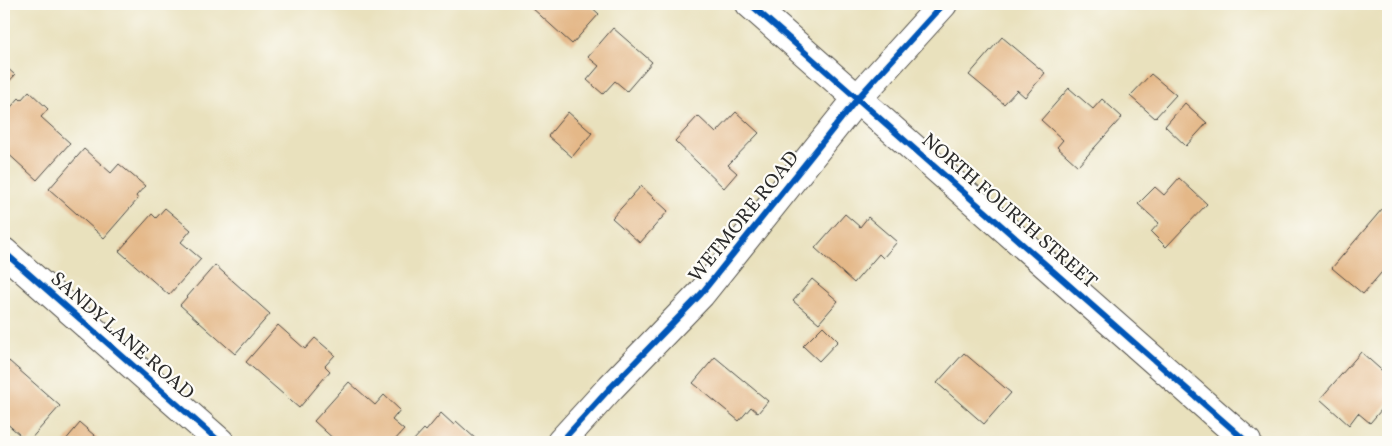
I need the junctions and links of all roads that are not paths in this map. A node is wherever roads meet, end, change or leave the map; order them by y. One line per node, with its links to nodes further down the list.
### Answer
1 (750, 4): 3 (street, NORTH FOURTH STREET)
2 (943, 4): 3 (street, WETMORE ROAD)
3 (857, 99): 6 (street, WETMORE ROAD); 7 (street, NORTH FOURTH STREET)
4 (4, 252): 5 (street, SANDY LANE ROAD)
5 (220, 442)
6 (561, 442)
7 (1247, 442)

